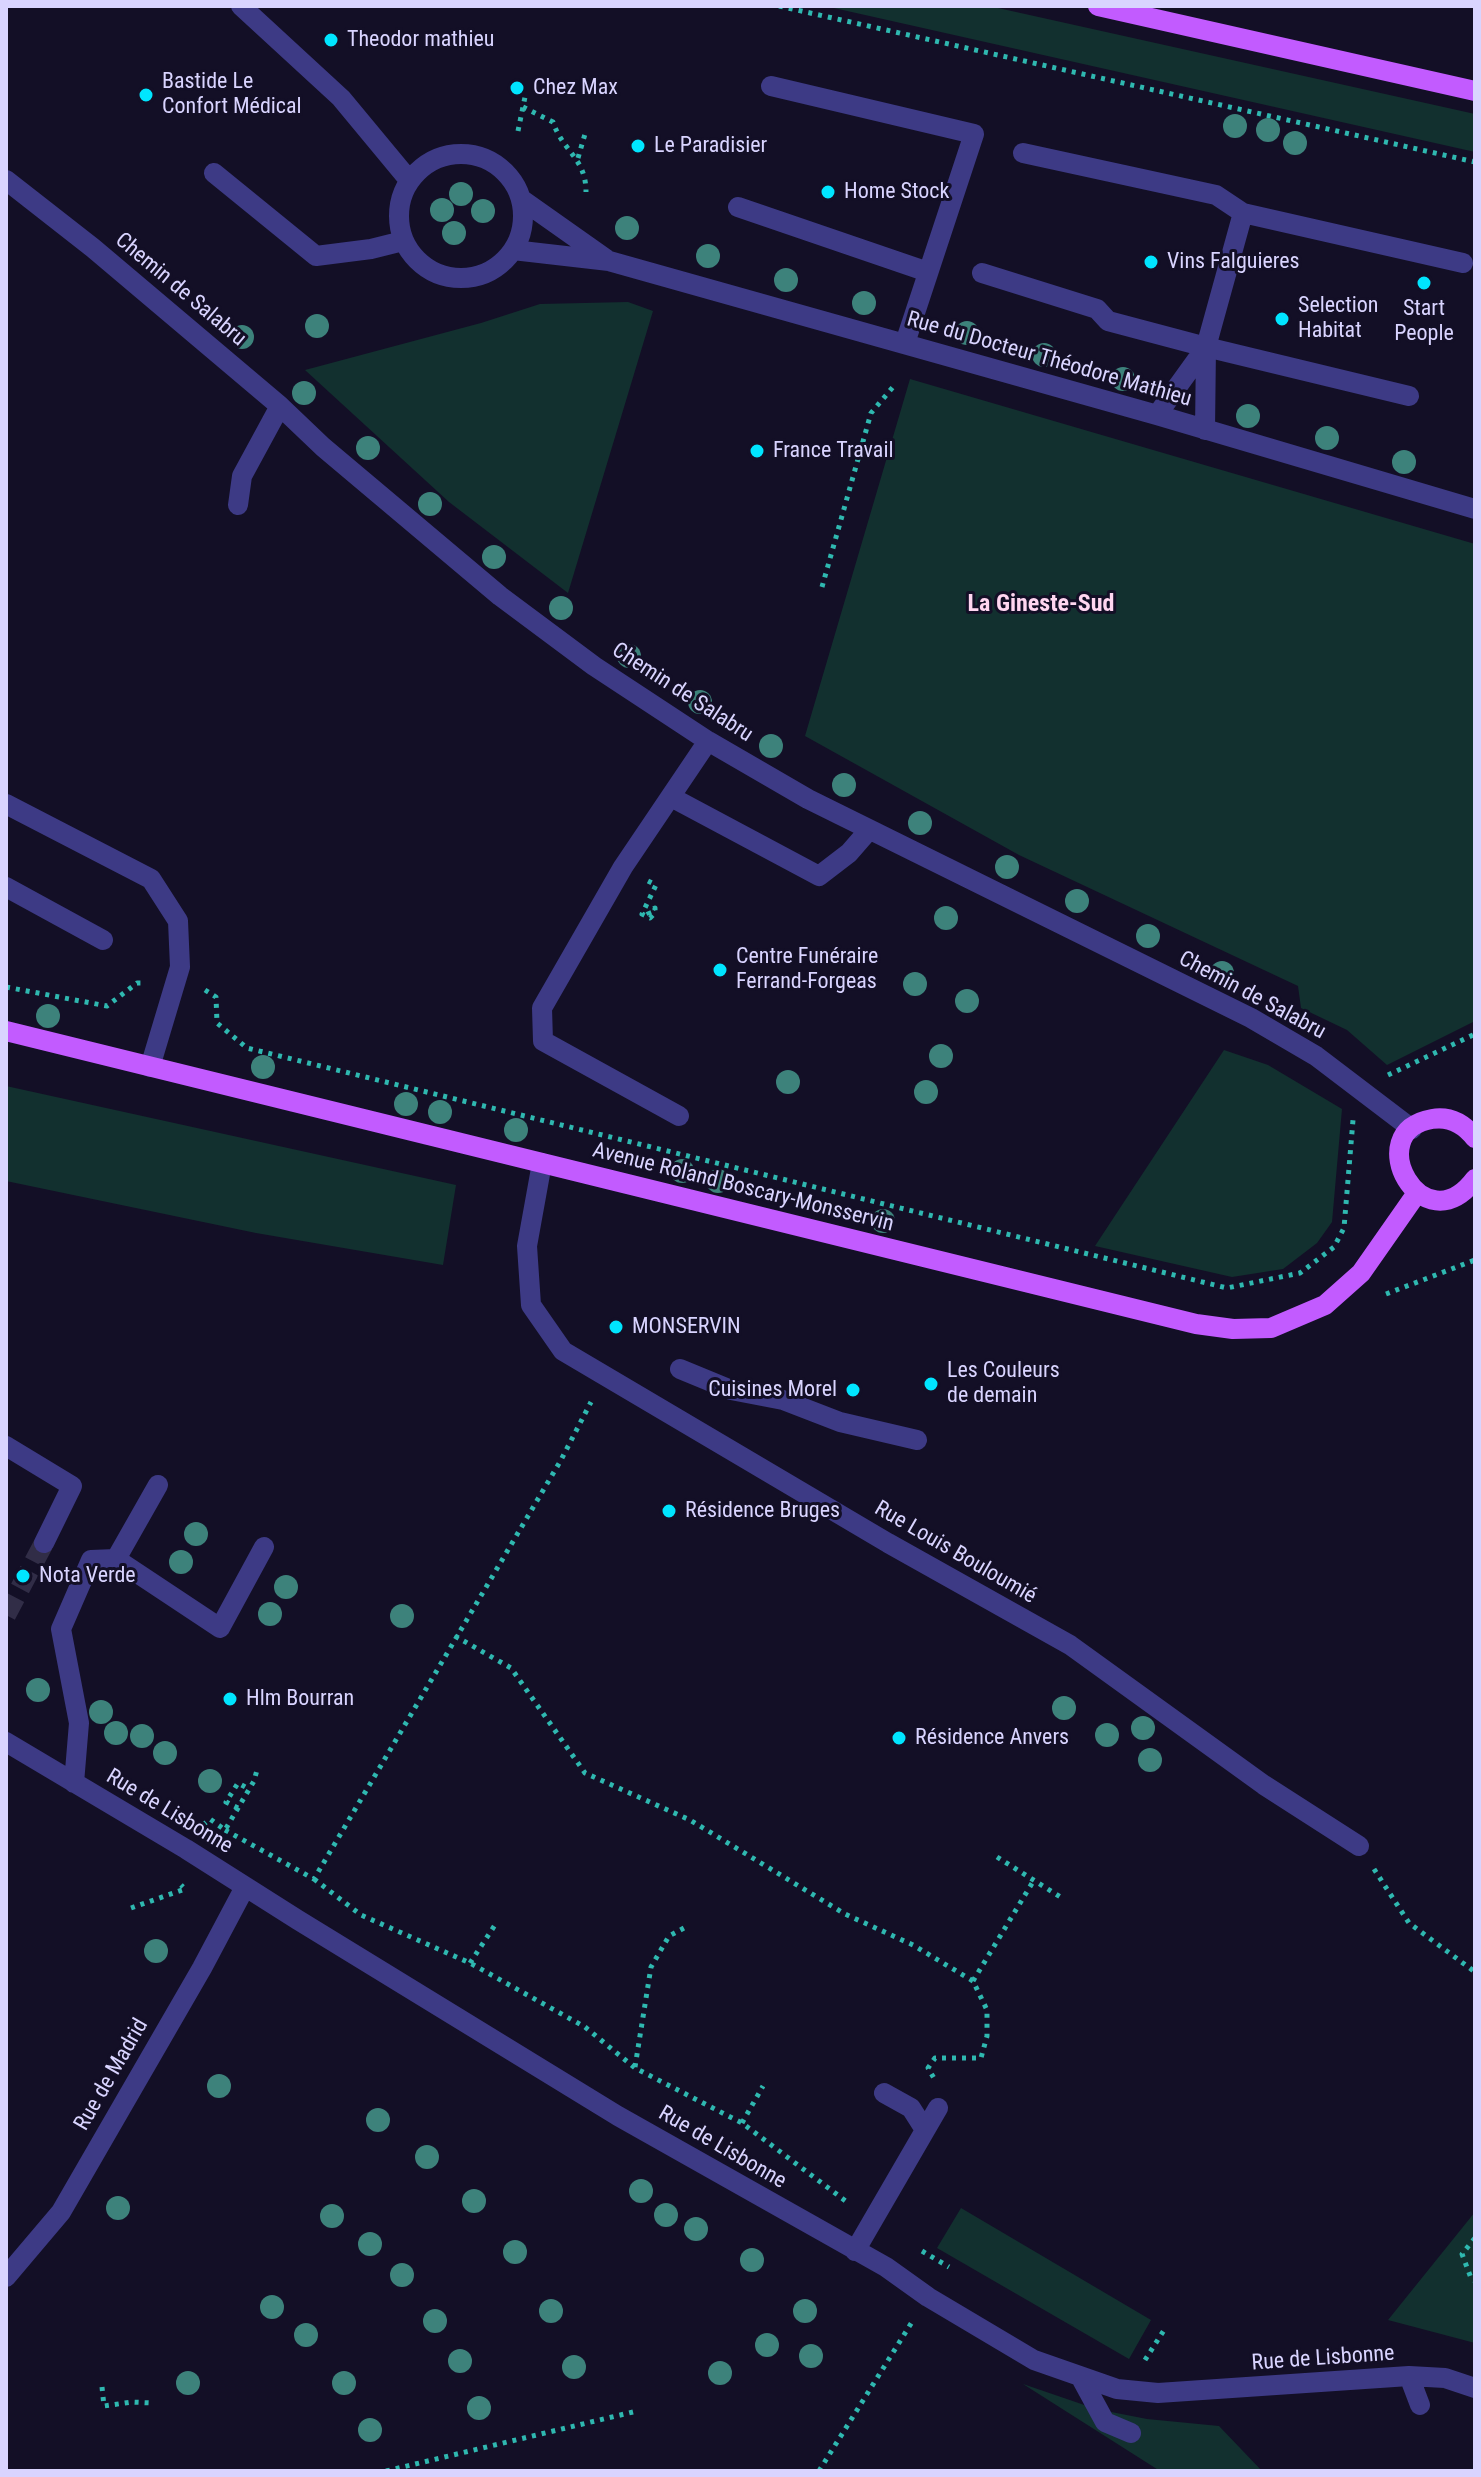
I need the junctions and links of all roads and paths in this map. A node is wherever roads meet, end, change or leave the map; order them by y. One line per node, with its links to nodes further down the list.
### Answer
1 (241, 6): 15 (street)
2 (779, 6): 12 (path)
3 (1098, 6): 5 (main road)
4 (771, 86): 24 (street)
5 (1475, 91)
6 (525, 97): 7 (path)
7 (523, 107): 8 (path); 11 (path)
8 (518, 131)
9 (585, 134): 11 (path)
10 (1023, 153): 19 (street)
11 (578, 158): 16 (path)
12 (1475, 162)
13 (214, 173): 20 (street)
14 (6, 180): 30 (street, Chemin de Salabru)
15 (409, 180): 17 (street, Rue du Docteur Théodore Mathieu); 20 (street)
16 (586, 192)
17 (521, 199): 21 (street); 22 (street, Rue du Docteur Théodore Mathieu)
18 (738, 207): 24 (street)
19 (1243, 213): 23 (street); 27 (street)
20 (403, 241): 21 (street)
21 (513, 250): 22 (street, Rue du Docteur Théodore Mathieu)
22 (609, 261): 26 (street, Rue du Docteur Théodore Mathieu)
23 (1463, 263)
24 (928, 272): 26 (street)
25 (982, 273): 27 (street)
26 (905, 343): 31 (street, Rue du Docteur Théodore Mathieu)
27 (1206, 347): 29 (street); 31 (street); 32 (street)
28 (893, 387): 35 (path)
29 (1409, 396)
30 (280, 406): 33 (street); 36 (street, Chemin de Salabru)
31 (1157, 415): 32 (street, Rue du Docteur Théodore Mathieu)
32 (1205, 430): 34 (street, Rue du Docteur Théodore Mathieu)
33 (238, 505)
34 (1475, 509)
35 (822, 587)
36 (708, 741): 37 (street); 39 (street, Chemin de Salabru)
37 (671, 797): 39 (street); 48 (street)
38 (6, 804): 42 (street)
39 (869, 830): 47 (street, Chemin de Salabru)
40 (6, 887): 41 (street)
41 (103, 940)
42 (177, 984): 43 (path); 46 (street); 47 (path)
43 (6, 987)
44 (6, 1031): 46 (main road, Avenue Roland Boscary-Monsservin)
45 (1475, 1034): 47 (path)
46 (150, 1067): 51 (main road, Avenue Roland Boscary-Monsservin)
47 (1368, 1097): 50 (street, Chemin de Salabru)
48 (679, 1116)
49 (1472, 1128): 50 (main road)
50 (1412, 1129): 53 (main road)
51 (542, 1163): 53 (main road, Avenue Roland Boscary-Monsservin); 57 (street, Rue Louis Bouloumié)
52 (1475, 1181): 53 (main road)
53 (1417, 1193)
54 (1475, 1260): 55 (path)
55 (1385, 1294)
56 (680, 1369): 58 (street)
57 (604, 1376): 64 (path); 72 (street, Rue Louis Bouloumié)
58 (917, 1440)
59 (6, 1446): 61 (street)
60 (158, 1485): 63 (street)
61 (44, 1543)
62 (264, 1547): 63 (street)
63 (116, 1559): 67 (street)
64 (455, 1636): 74 (path); 84 (path)
65 (6, 1742): 67 (street, Rue de Lisbonne)
66 (257, 1770): 68 (path)
67 (74, 1783): 76 (street, Rue de Lisbonne)
68 (249, 1789): 69 (path); 69 (path)
69 (238, 1808): 71 (path)
70 (199, 1830): 71 (path)
71 (225, 1830): 74 (path)
72 (1359, 1846): 83 (path)
73 (997, 1857): 75 (path)
74 (314, 1879): 82 (path)
75 (1034, 1880): 78 (path); 84 (path)
76 (245, 1887): 93 (street, Rue de Lisbonne); 94 (street, Rue de Madrid)
77 (173, 1893): 79 (path)
78 (1062, 1898)
79 (131, 1908)
80 (495, 1925): 82 (path)
81 (684, 1928): 85 (path)
82 (470, 1963): 85 (path)
83 (1475, 1972)
84 (973, 1981): 88 (path)
85 (635, 2068): 89 (path)
86 (763, 2086): 89 (path)
87 (884, 2093): 90 (street)
88 (938, 2108): 90 (street)
89 (742, 2123): 91 (path)
90 (925, 2130): 91 (street)
91 (872, 2221): 93 (street)
92 (1475, 2238): 95 (path)
93 (855, 2251): 97 (street, Rue de Lisbonne)
94 (6, 2277)
95 (1475, 2281)
96 (918, 2312): 106 (path)
97 (1080, 2376): 98 (street, Rue de Lisbonne); 104 (street)
98 (1409, 2376): 100 (street, Rue de Lisbonne); 102 (street)
99 (102, 2387): 101 (path)
100 (1475, 2388)
101 (152, 2403)
102 (1420, 2405)
103 (637, 2411): 105 (path)
104 (1131, 2433)
105 (386, 2471)
106 (819, 2471)

